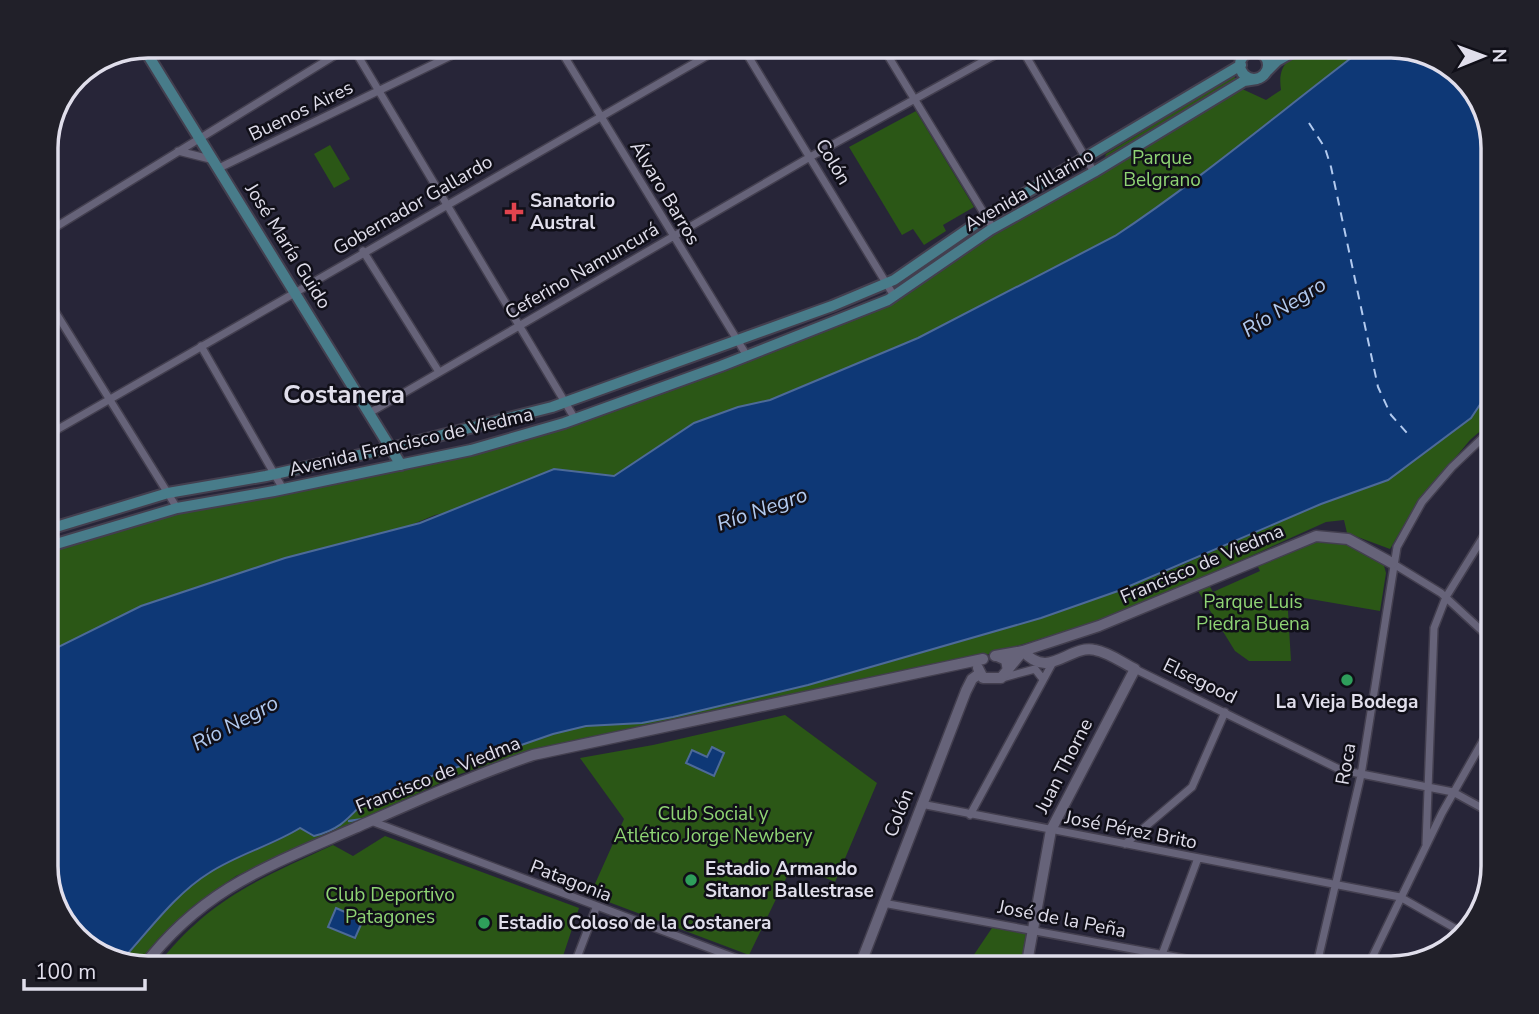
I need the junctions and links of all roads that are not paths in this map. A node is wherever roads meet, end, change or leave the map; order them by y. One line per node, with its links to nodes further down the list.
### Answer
1 (151, 58): 20 (main road, José María Guido)
2 (331, 58): 20 (street)
3 (359, 58): 17 (street)
4 (446, 58): 17 (street, Buenos Aires)
5 (565, 58): 19 (street, Álvaro Barros)
6 (702, 58): 19 (street, Gobernador Gallardo)
7 (749, 58): 22 (street, Colón)
8 (890, 58): 18 (street)
9 (989, 58): 18 (street, Ceferino Namuncurá)
10 (1027, 58): 23 (street)
11 (1240, 58): 15 (main road)
12 (1244, 58): 15 (main road)
13 (1264, 58): 16 (main road)
14 (1282, 58): 16 (main road, Avenida Villarino)
15 (1241, 64): 16 (main road); 23 (main road, Avenida Villarino)
16 (1261, 76): 25 (main road, Avenida Villarino)
17 (380, 90): 24 (street, Buenos Aires); 26 (street)
18 (916, 98): 22 (street, Ceferino Namuncurá); 27 (street)
19 (600, 115): 26 (street, Gobernador Gallardo); 30 (street, Álvaro Barros)
20 (200, 136): 21 (street); 24 (main road, José María Guido)
21 (178, 151): 24 (street); 28 (street)
22 (810, 157): 30 (street, Ceferino Namuncurá); 32 (street, Colón)
23 (1086, 159): 25 (street); 27 (main road, Avenida Villarino)
24 (217, 164): 33 (main road, José María Guido)
25 (1094, 172): 29 (main road, Avenida Villarino)
26 (447, 204): 31 (street, Gobernador Gallardo); 36 (street)
27 (987, 216): 29 (street); 32 (main road, Avenida Villarino)
28 (58, 226)
29 (993, 228): 34 (main road, Avenida Villarino)
30 (674, 236): 36 (street, Ceferino Namuncurá); 37 (street, Álvaro Barros)
31 (363, 251): 33 (street, Gobernador Gallardo); 40 (street)
32 (886, 283): 34 (street, Colón); 37 (main road, Avenida Francisco de Viedma)
33 (295, 289): 38 (street, Gobernador Gallardo); 43 (main road, José María Guido)
34 (894, 296): 39 (main road, Avenida Francisco de Viedma)
35 (58, 317): 41 (street)
36 (519, 326): 40 (street, Ceferino Namuncurá); 42 (street)
37 (738, 341): 39 (street, Álvaro Barros); 42 (main road, Avenida Francisco de Viedma)
38 (201, 345): 41 (street, Gobernador Gallardo); 49 (street)
39 (747, 356): 44 (main road, Avenida Francisco de Viedma)
40 (439, 372): 43 (street, Ceferino Namuncurá)
41 (108, 399): 45 (street, Gobernador Gallardo); 51 (street)
42 (565, 402): 44 (street); 47 (main road, Avenida Francisco de Viedma)
43 (371, 412): 47 (main road, José María Guido)
44 (575, 419): 48 (main road, Avenida Francisco de Viedma)
45 (58, 429)
46 (1481, 439): 57 (street, Roca)
47 (392, 447): 48 (main road, José María Guido); 49 (main road, Avenida Francisco de Viedma)
48 (401, 465): 50 (main road, Avenida Francisco de Viedma)
49 (274, 473): 50 (street); 51 (main road, Avenida Francisco de Viedma)
50 (283, 489): 52 (main road, Avenida Francisco de Viedma)
51 (168, 493): 52 (street); 53 (main road, Avenida Francisco de Viedma)
52 (177, 508): 55 (main road, Avenida Francisco de Viedma)
53 (58, 526)
54 (1481, 541): 56 (street)
55 (58, 543)
56 (1479, 544): 58 (street)
57 (1392, 563): 58 (street); 60 (street, Francisco de Viedma); 71 (street, Roca)
58 (1446, 597): 59 (street); 72 (street)
59 (1481, 630)
60 (1023, 650): 61 (street, Francisco de Viedma); 63 (street); 67 (street)
61 (995, 656): 62 (street, Francisco de Viedma); 67 (street)
62 (983, 659): 64 (street, Francisco de Viedma); 66 (street)
63 (1053, 662): 65 (street, Elsegood); 68 (street)
64 (951, 666): 66 (street, Francisco de Viedma); 77 (street, Francisco de Viedma)
65 (1135, 669): 69 (street, Elsegood); 78 (street, Juan Thorne)
66 (978, 673): 67 (street, Francisco de Viedma); 74 (street, Colón)
67 (1005, 674): 68 (street)
68 (1042, 678): 76 (street)
69 (1225, 712): 71 (street, Elsegood); 79 (street)
70 (1481, 744): 73 (street)
71 (1361, 775): 72 (street, Elsegood); 82 (street, Roca)
72 (1430, 787): 73 (street, Elsegood); 80 (street)
73 (1453, 792): 75 (street, Elsegood); 80 (street)
74 (921, 804): 76 (street, José Pérez Brito); 84 (street, Colón)
75 (1481, 807)
76 (970, 815): 78 (street, José Pérez Brito)
77 (370, 821): 85 (street, Patagonia); 90 (street, Francisco de Viedma)
78 (1051, 830): 79 (street, José Pérez Brito); 86 (street, Juan Thorne)
79 (1125, 844): 81 (street, José Pérez Brito)
80 (1426, 844): 83 (street)
81 (1198, 858): 82 (street, José Pérez Brito); 89 (street)
82 (1336, 885): 83 (street, José Pérez Brito); 96 (street, Roca)
83 (1400, 897): 87 (street, José Pérez Brito); 97 (street)
84 (883, 902): 86 (street, José de la Peña); 93 (street, Colón)
85 (596, 908): 88 (street, Patagonia); 91 (street)
86 (1034, 929): 89 (street, José de la Peña); 94 (street, Juan Thorne)
87 (1456, 929)
88 (723, 954): 92 (street, Patagonia)
89 (1163, 954): 95 (street, José de la Peña)
90 (152, 956)
91 (578, 956)
92 (729, 956)
93 (863, 956)
94 (1028, 956)
95 (1173, 956)
96 (1319, 956)
97 (1373, 956)

